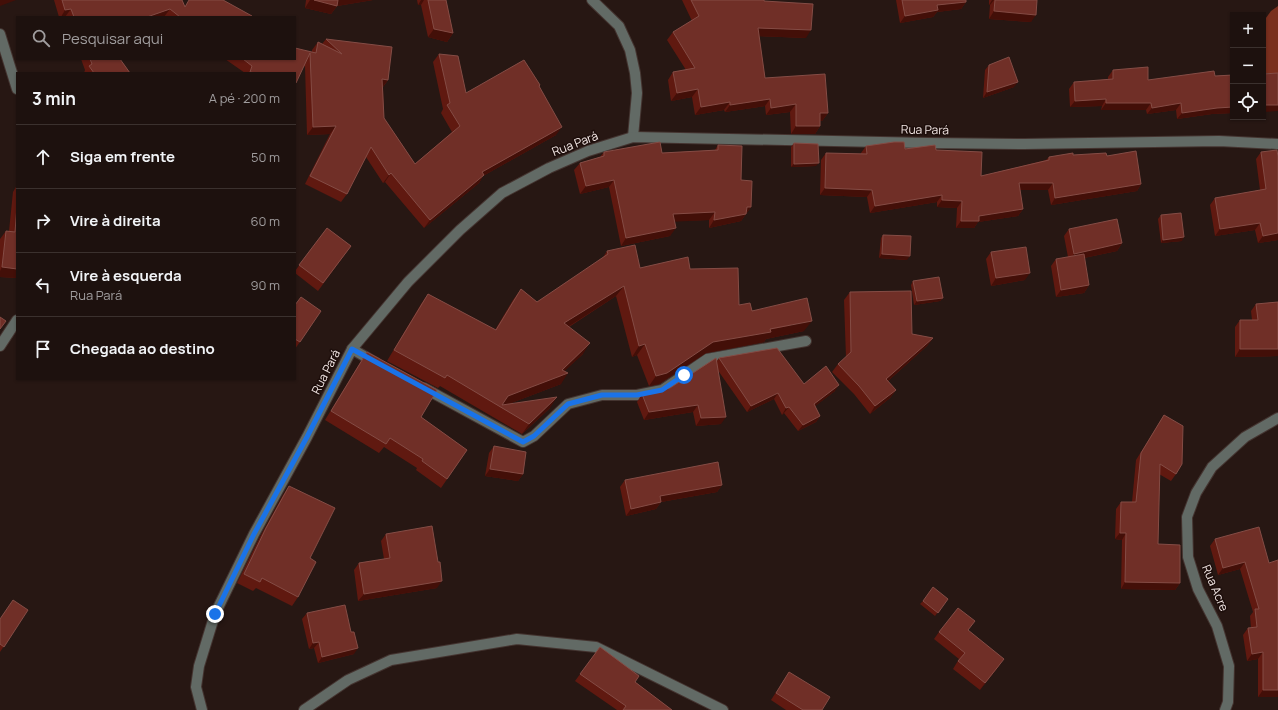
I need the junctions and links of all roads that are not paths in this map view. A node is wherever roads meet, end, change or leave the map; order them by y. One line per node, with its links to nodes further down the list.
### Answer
1 (592, 0): 4 (street)
2 (0, 34): 3 (street)
3 (16, 86)
4 (633, 137): 5 (street, Rua Pará); 9 (street, Rua Pará)
5 (1278, 144)
6 (16, 322): 8 (street)
7 (806, 341): 11 (street)
8 (0, 346)
9 (352, 349): 10 (street); 13 (street, Rua Pará)
10 (386, 368)
11 (413, 383)
12 (1278, 418): 16 (street, Rua Acre)
13 (202, 710)
14 (304, 710): 15 (street)
15 (722, 710)
16 (1225, 710)

